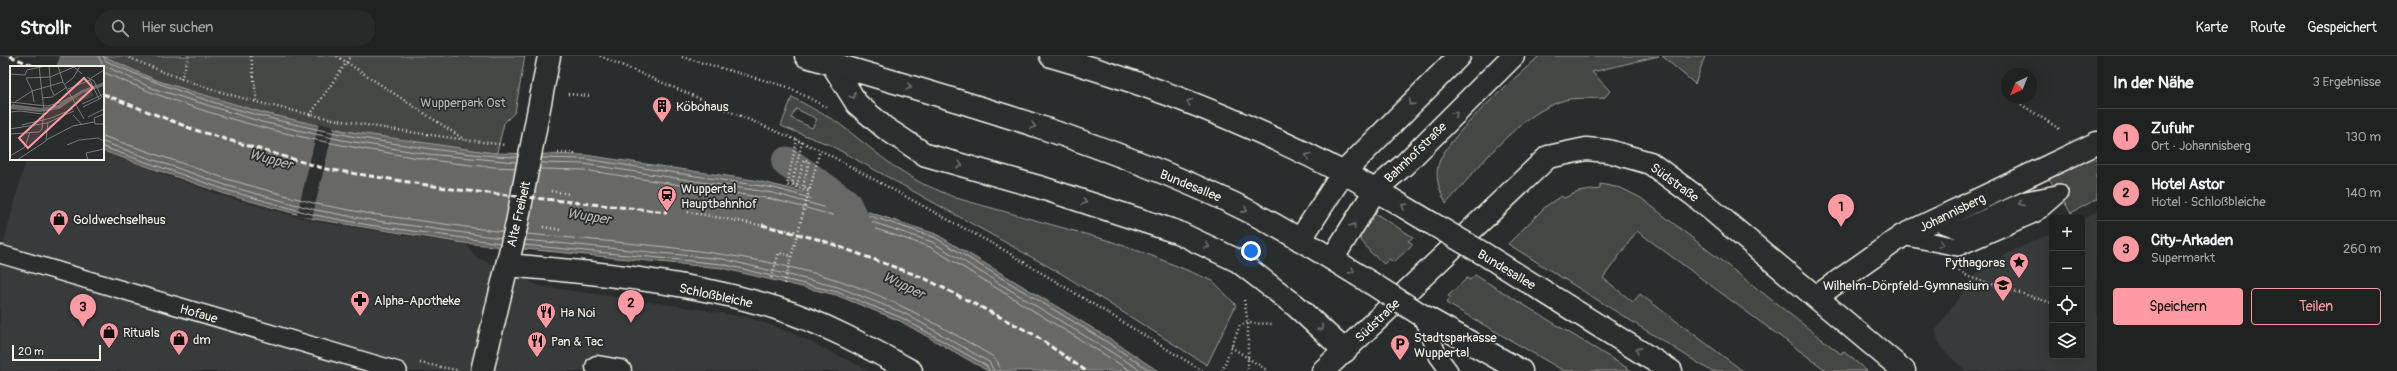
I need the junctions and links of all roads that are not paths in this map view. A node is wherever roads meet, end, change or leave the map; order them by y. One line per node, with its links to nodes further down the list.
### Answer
1 (550, 56): 15 (street, Alte Freiheit)
2 (806, 56): 6 (street, Bundesallee)
3 (1051, 56): 8 (street, Bundesallee, one-way to 3)
4 (1459, 56): 8 (street, one-way to 8)
5 (1513, 56): 9 (street, Bahnhofstraße, one-way to 5)
6 (832, 64): 12 (street, Bundesallee, one-way to 12); 18 (street, one-way to 18)
7 (2092, 145): 10 (street, Johannisberg)
8 (1343, 173): 9 (street, Bundesallee); 12 (street)
9 (1376, 189): 14 (street, Bahnhofstraße, one-way to 9); 27 (street, Bundesallee, one-way to 9, bridge)
10 (1935, 221): 11 (street, Johannisberg); 11 (lane, one-way to 10)
11 (1902, 236): 16 (street, Johannisberg)
12 (1300, 240): 14 (street, Bundesallee)
13 (0, 254): 20 (lane, Hofaue)
14 (1332, 259): 17 (street, Bundesallee, one-way to 17, bridge)
15 (508, 260): 21 (street, Alte Freiheit); 23 (street, Schloßbleiche)
16 (1816, 297): 18 (street, Südstraße); 28 (street, Südstraße)
17 (1423, 316): 25 (lane); 26 (street, Bundesallee)
18 (1344, 351): 24 (street, Südstraße)
19 (597, 367): 22 (street)
20 (398, 371)
21 (482, 371)
22 (620, 371)
23 (911, 371)
24 (1324, 371)
25 (1449, 371)
26 (1521, 371)
27 (1671, 371)
28 (1904, 371)

